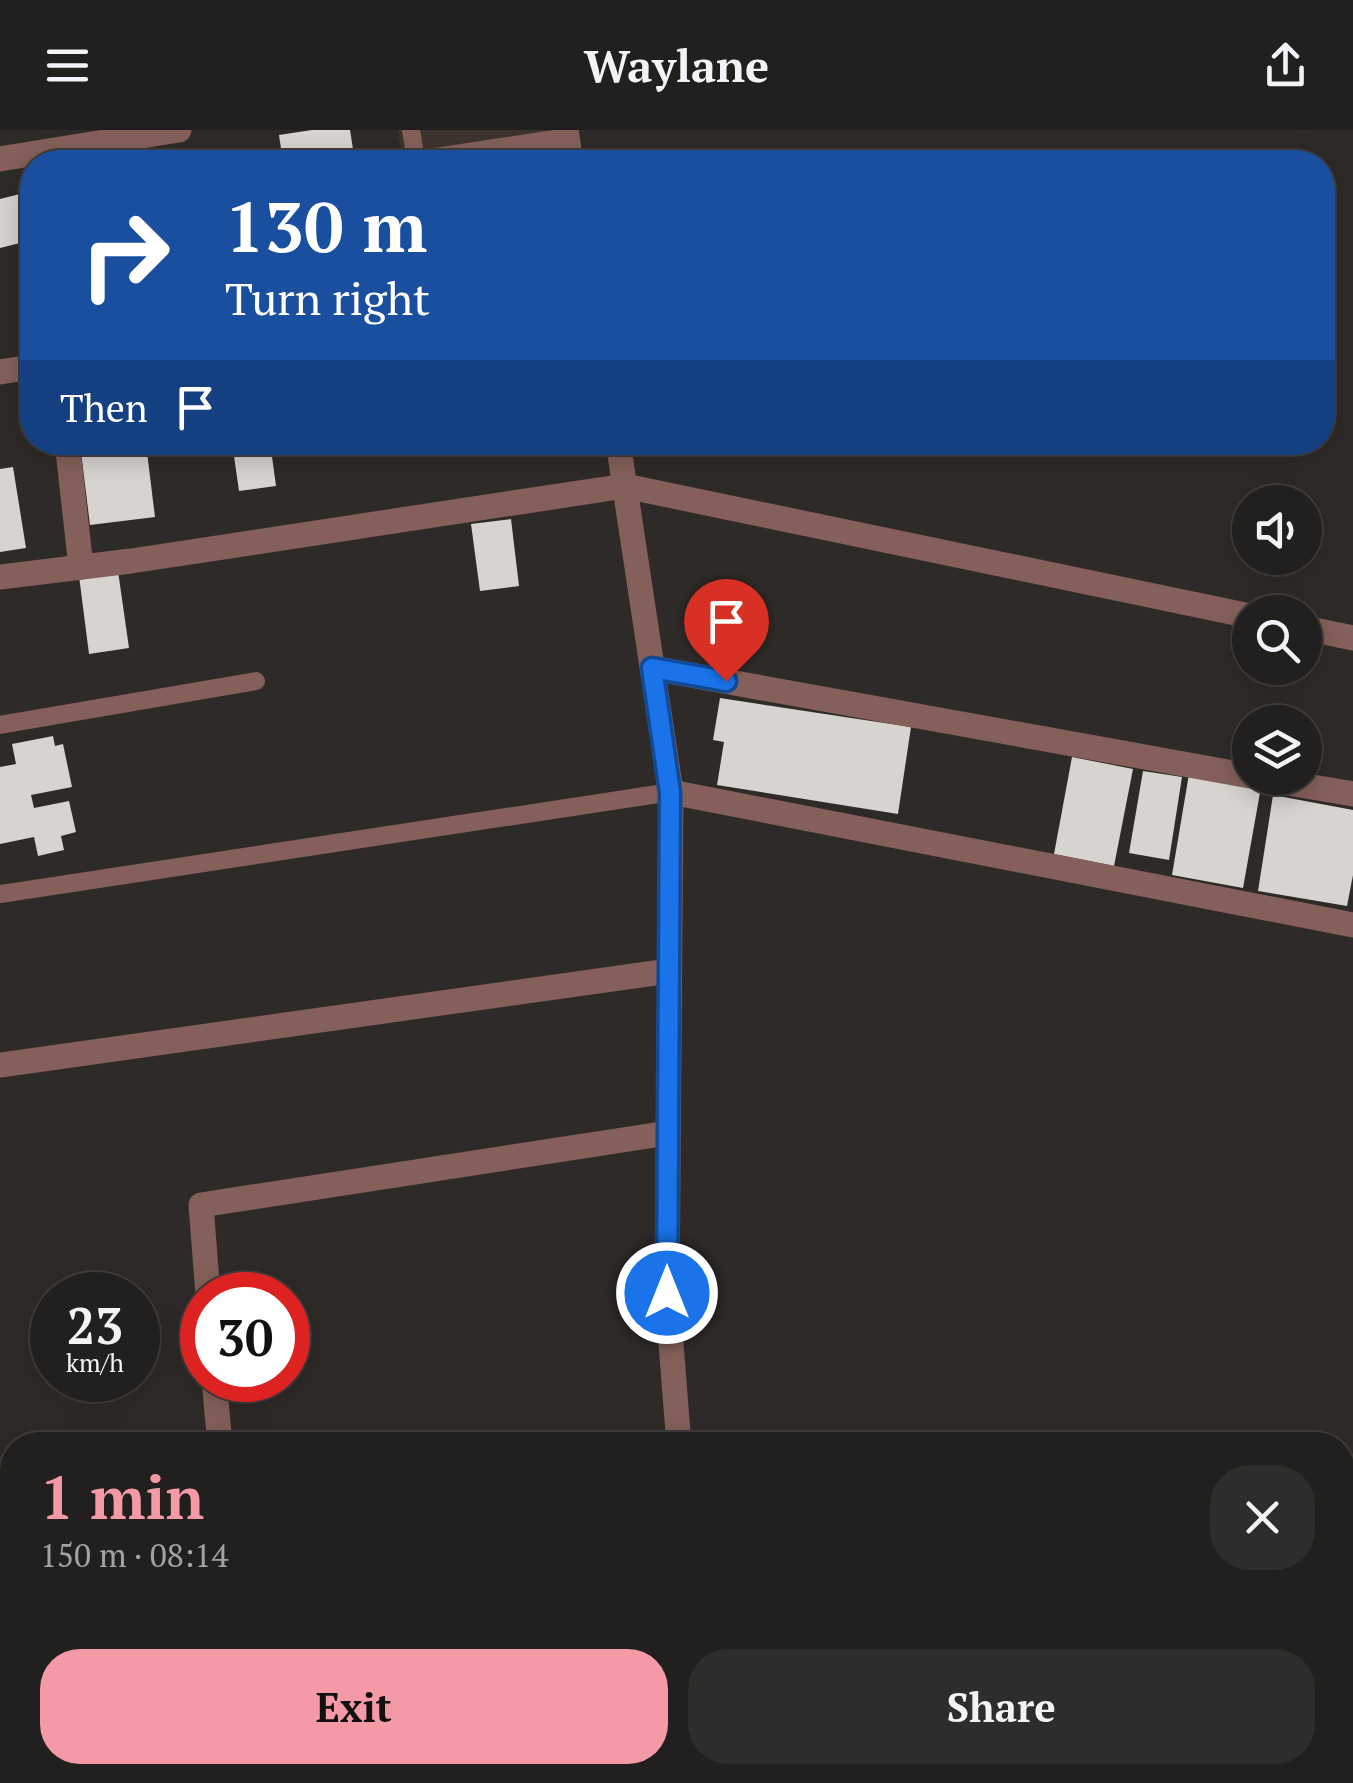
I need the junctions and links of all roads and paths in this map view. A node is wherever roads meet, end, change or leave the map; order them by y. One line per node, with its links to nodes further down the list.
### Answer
1 (179, 130): 2 (street)
2 (117, 135): 4 (street)
3 (568, 143): 5 (lane)
4 (44, 150)
5 (505, 150)
6 (68, 455): 9 (street)
7 (620, 455): 8 (street)
8 (625, 486): 9 (street); 11 (street); 14 (street)
9 (81, 567): 10 (street)
10 (0, 576)
11 (1232, 612)
12 (1322, 632): 13 (street)
13 (1353, 638)
14 (652, 668): 17 (street); 19 (street)
15 (256, 682): 16 (lane)
16 (0, 726)
17 (1232, 773)
18 (1322, 789): 20 (street)
19 (670, 792): 21 (lane); 22 (street); 23 (street)
20 (1353, 794)
21 (0, 894)
22 (1353, 925)
23 (670, 971): 24 (street); 25 (street)
24 (0, 1066)
25 (668, 1133): 26 (street); 29 (street)
26 (206, 1272)
27 (216, 1402): 28 (street)
28 (219, 1432)
29 (678, 1432)

